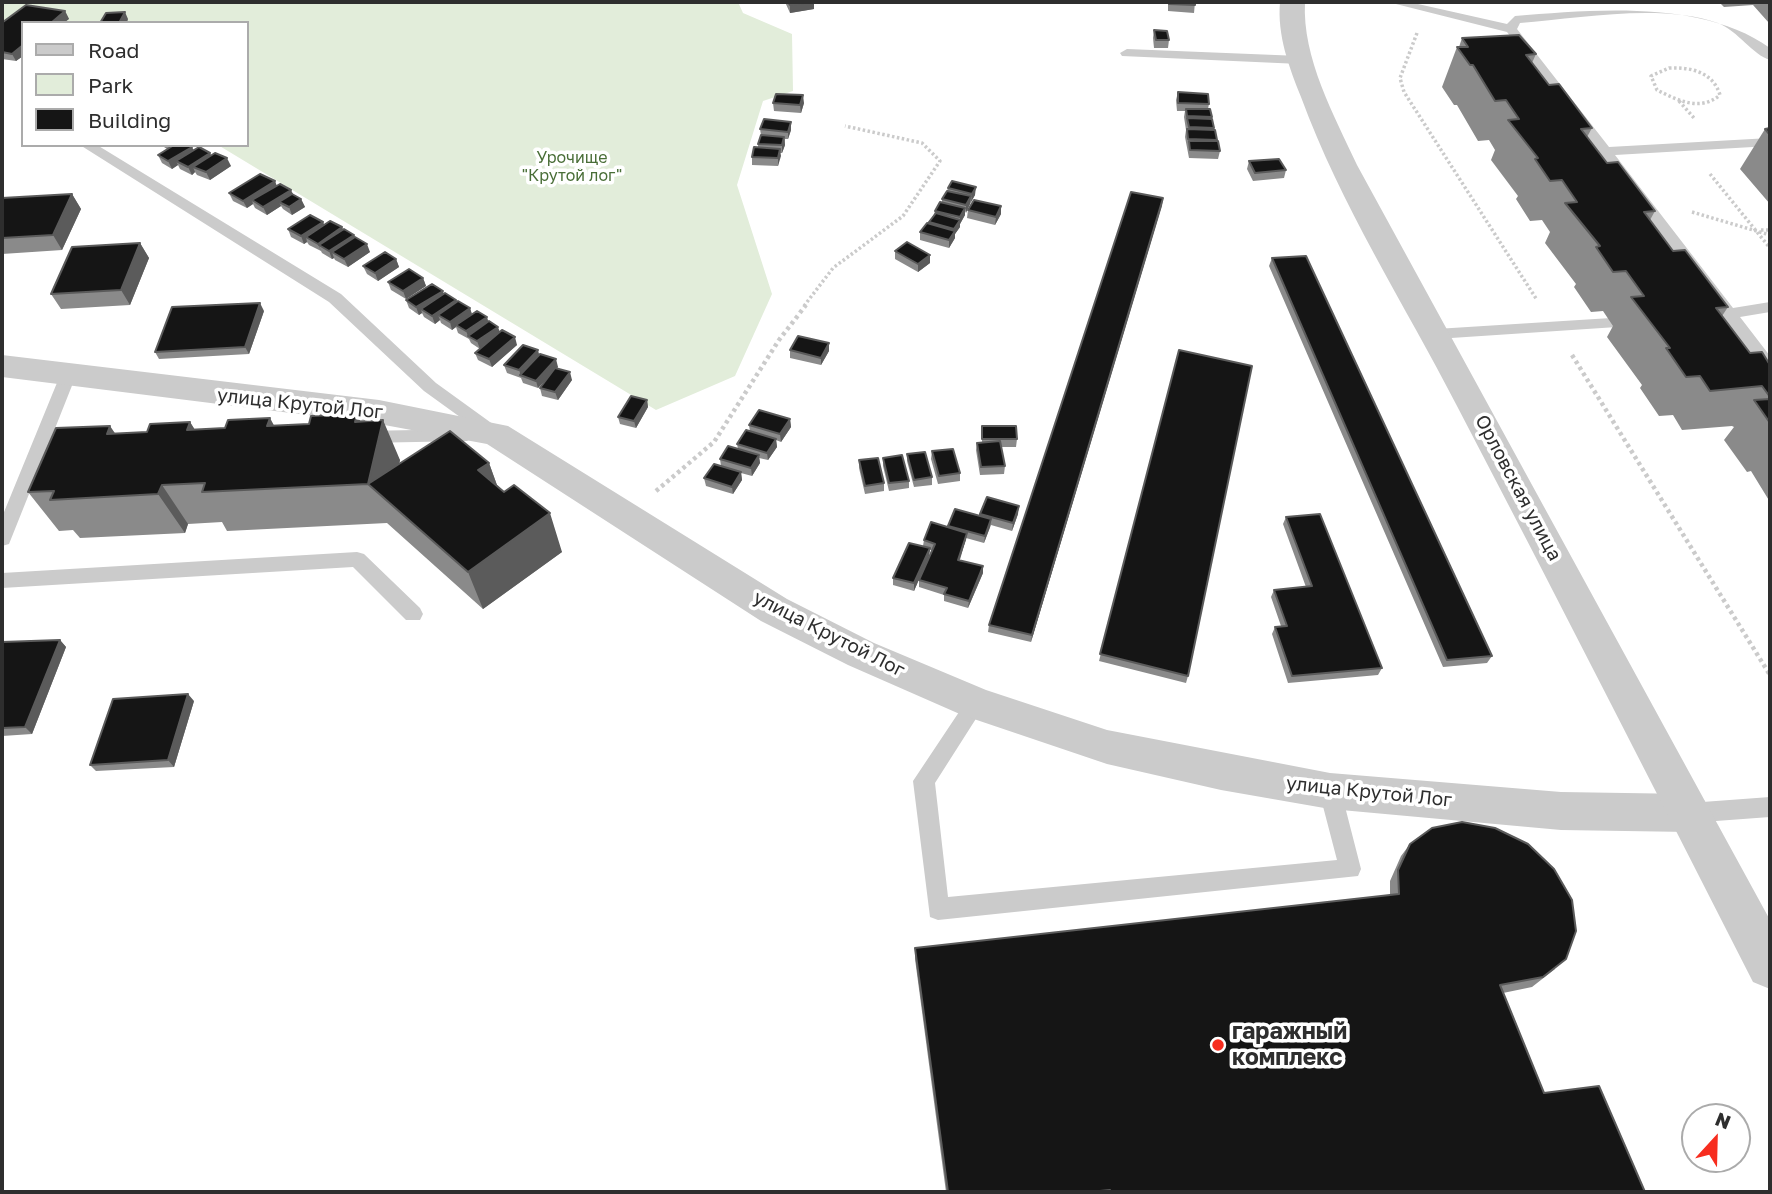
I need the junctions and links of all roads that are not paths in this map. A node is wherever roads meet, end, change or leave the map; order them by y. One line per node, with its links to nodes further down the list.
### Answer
1 (1292, 2): 6 (street, Орловская улица)
2 (1394, 2): 3 (lane)
3 (1511, 29): 5 (lane); 9 (lane)
4 (1127, 53): 6 (lane)
5 (1770, 56)
6 (1300, 60): 14 (street, Орловская улица)
7 (1770, 142): 9 (lane)
8 (90, 147): 18 (lane)
9 (1605, 152): 11 (lane)
10 (1770, 307): 11 (lane)
11 (1730, 314): 12 (lane); 16 (lane)
12 (1704, 317)
13 (1611, 323): 14 (lane)
14 (1436, 334): 28 (street, Орловская улица)
15 (2, 366): 17 (street, улица Крутой Лог)
16 (1770, 367)
17 (69, 373): 18 (street, улица Крутой Лог); 21 (lane)
18 (496, 434): 19 (lane); 25 (street, улица Крутой Лог)
19 (343, 438)
20 (88, 446): 21 (lane)
21 (37, 448): 22 (lane)
22 (2, 539)
23 (2, 581): 24 (lane)
24 (413, 614)
25 (976, 703): 26 (street, улица Крутой Лог); 26 (lane)
26 (1331, 791): 28 (street, улица Крутой Лог)
27 (1770, 807): 28 (lane)
28 (1689, 813): 29 (street, Орловская улица)
29 (1770, 966)

